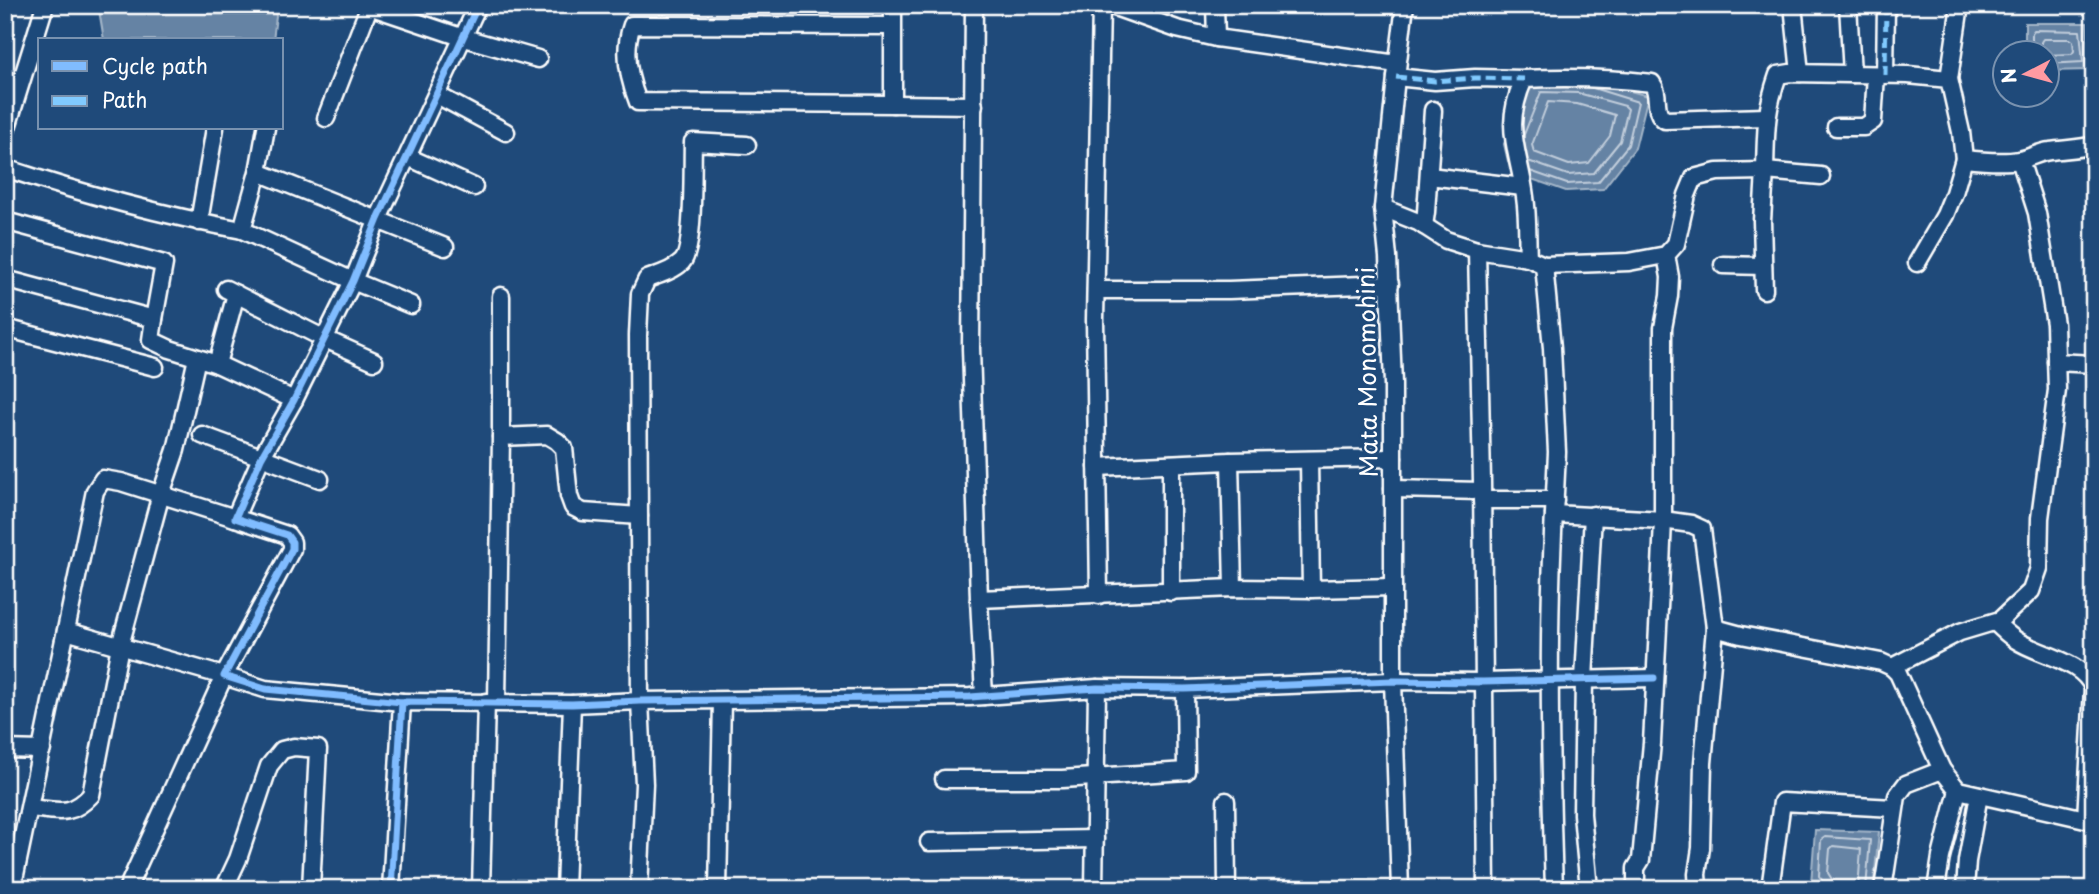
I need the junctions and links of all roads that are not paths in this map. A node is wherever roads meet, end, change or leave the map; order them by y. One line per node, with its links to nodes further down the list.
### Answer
1 (46, 5): 34 (street)
2 (478, 5): 15 (street)
3 (893, 5): 14 (street)
4 (974, 5): 26 (street)
5 (1101, 5): 64 (street)
6 (1109, 5): 16 (street)
7 (1215, 5): 16 (street)
8 (1405, 5): 18 (street, Mata Monomohini)
9 (1793, 5): 19 (street)
10 (1848, 5): 20 (street)
11 (1886, 5): 21 (street)
12 (1960, 5): 23 (street)
13 (368, 6): 15 (street); 29 (street)
14 (893, 26): 25 (street); 25 (street)
15 (461, 37): 17 (street); 24 (street)
16 (1216, 38): 18 (street)
17 (538, 59)
18 (1397, 71): 22 (street); 47 (street, Mata Monomohini)
19 (1800, 73): 20 (street); 28 (street)
20 (1852, 74): 21 (street)
21 (1881, 75): 23 (street); 30 (street)
22 (1524, 79): 28 (street); 46 (street)
23 (1949, 79): 38 (street)
24 (437, 94): 33 (street); 37 (street)
25 (893, 104): 26 (street)
26 (974, 105): 100 (street)
27 (1433, 110): 43 (street)
28 (1766, 117): 41 (street)
29 (326, 118)
30 (1836, 127)
31 (215, 130): 50 (street)
32 (266, 130): 42 (street)
33 (506, 132)
34 (5, 134)
35 (747, 145): 92 (street)
36 (2094, 145): 39 (street)
37 (408, 157): 45 (street); 48 (street)
38 (1964, 159): 39 (street); 57 (street)
39 (2020, 160): 73 (street)
40 (5, 168): 50 (street)
41 (1765, 171): 44 (street); 55 (street); 60 (street)
42 (258, 172): 48 (street); 52 (street)
43 (1429, 176): 46 (street); 51 (street)
44 (1821, 176)
45 (474, 187)
46 (1523, 187): 56 (street)
47 (1383, 208): 51 (street); 63 (street, Mata Monomohini)
48 (378, 219): 53 (street); 62 (street)
49 (5, 221): 68 (street)
50 (199, 222): 52 (street)
51 (1423, 226): 54 (street)
52 (242, 230): 62 (street)
53 (444, 247)
54 (1477, 250): 56 (street); 89 (street)
55 (1666, 255): 58 (street); 94 (street)
56 (1528, 258): 58 (street)
57 (1917, 263)
58 (1544, 265): 90 (street)
59 (1723, 265): 60 (street)
60 (1763, 266): 65 (street)
61 (5, 279): 68 (street)
62 (352, 281): 67 (street); 70 (street)
63 (1390, 284): 64 (street); 81 (street, Mata Monomohini)
64 (1096, 290): 85 (street)
65 (1764, 290)
66 (501, 296): 79 (street)
67 (411, 305)
68 (154, 319): 71 (street)
69 (5, 328): 76 (street)
70 (325, 339): 72 (street); 74 (street); 77 (street)
71 (197, 358): 74 (street); 88 (street)
72 (374, 361)
73 (2056, 362): 75 (street); 101 (street)
74 (217, 364): 77 (street)
75 (2094, 364)
76 (155, 366)
77 (295, 400): 80 (street)
78 (202, 435): 80 (street)
79 (501, 437): 92 (street); 118 (street)
80 (261, 458): 86 (street); 93 (street)
81 (1393, 458): 82 (street); 87 (street, Mata Monomohini)
82 (1309, 460): 83 (street); 97 (street)
83 (1230, 461): 84 (street); 96 (street)
84 (1171, 464): 85 (street); 98 (street)
85 (1097, 467): 99 (street)
86 (320, 479)
87 (1393, 489): 89 (street); 95 (street, Mata Monomohini)
88 (161, 494): 93 (street); 103 (street); 104 (street)
89 (1482, 495): 90 (street); 111 (street)
90 (1555, 507): 91 (street); 109 (street)
91 (1593, 515): 94 (street); 108 (street)
92 (639, 516): 115 (street)
93 (235, 518): 106 (street)
94 (1663, 520): 102 (street); 107 (street)
95 (1393, 587): 97 (street); 110 (street, Mata Monomohini)
96 (1233, 588): 97 (street); 98 (street)
97 (1311, 589)
98 (1171, 592): 99 (street)
99 (1099, 594): 100 (street)
100 (979, 598): 114 (street)
101 (1994, 622): 105 (street); 120 (street)
102 (1715, 628): 105 (street); 152 (street)
103 (66, 631): 104 (street); 122 (street)
104 (120, 646): 106 (street); 129 (street)
105 (1892, 667): 123 (street)
106 (231, 678): 117 (street); 137 (street)
107 (1654, 678): 108 (street); 151 (street)
108 (1584, 679): 109 (street); 150 (street)
109 (1550, 680): 111 (street); 149 (street)
110 (1393, 681): 111 (street); 113 (street); 147 (street, Mata Monomohini)
111 (1483, 682): 148 (street)
112 (1097, 688): 113 (street); 114 (street); 124 (street)
113 (1185, 689): 124 (street)
114 (984, 696): 116 (street)
115 (640, 701): 116 (street); 119 (street); 143 (street)
116 (722, 701): 144 (street)
117 (402, 702): 118 (street); 140 (street)
118 (491, 702): 119 (street); 141 (street)
119 (572, 704): 142 (street)
120 (2092, 724): 131 (street)
121 (5, 749): 122 (street)
122 (42, 750): 129 (street)
123 (1942, 770): 126 (street); 130 (street)
124 (1096, 778): 125 (street); 132 (street)
125 (944, 779)
126 (1958, 790): 127 (street); 134 (street)
127 (1979, 795): 131 (street); 135 (street)
128 (1226, 802): 146 (street)
129 (30, 808): 136 (street)
130 (1894, 808): 153 (street); 154 (street)
131 (2090, 820)
132 (1094, 839): 133 (street); 145 (street)
133 (929, 842)
134 (1941, 857): 135 (street); 155 (street)
135 (1967, 862): 156 (street)
136 (12, 889)
137 (127, 889)
138 (224, 889): 139 (street)
139 (311, 889)
140 (391, 889)
141 (481, 889)
142 (565, 889)
143 (639, 889)
144 (718, 889)
145 (1094, 889)
146 (1227, 889)
147 (1400, 889)
148 (1486, 889)
149 (1553, 889)
150 (1589, 889)
151 (1636, 889)
152 (1698, 889)
153 (1770, 889)
154 (1883, 889)
155 (1936, 889)
156 (1965, 889)

